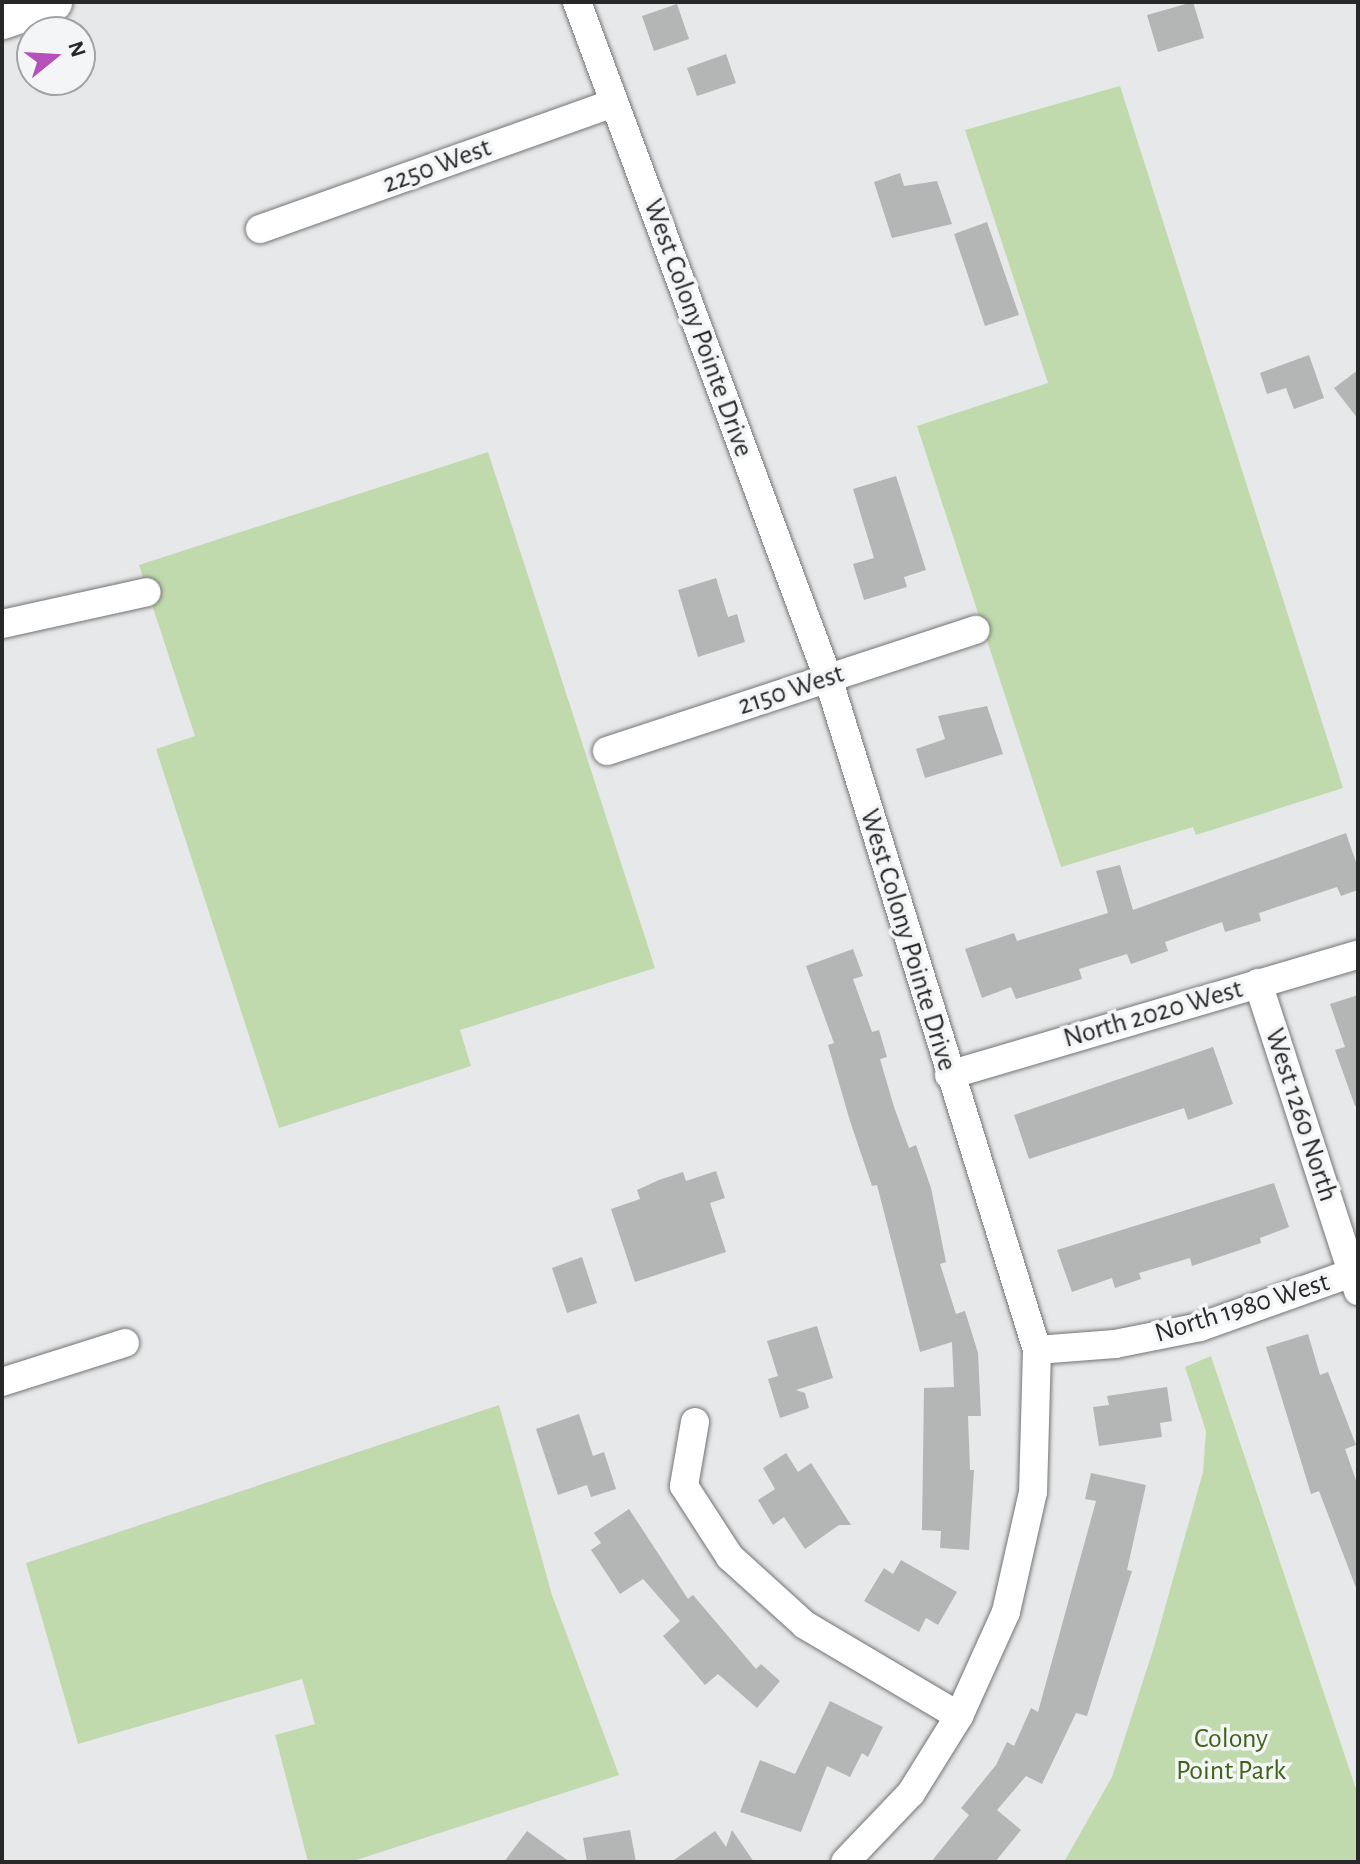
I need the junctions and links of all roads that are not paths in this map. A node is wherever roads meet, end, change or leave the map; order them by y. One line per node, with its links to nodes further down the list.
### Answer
1 (52, 2): 3 (main road)
2 (577, 2): 4 (street, West Colony Pointe Drive)
3 (2, 19)
4 (614, 103): 5 (street, 2250 West); 9 (street, West Colony Pointe Drive)
5 (260, 229)
6 (147, 592): 7 (street)
7 (2, 624)
8 (976, 630): 9 (street, 2150 West)
9 (828, 678): 10 (street, 2150 West); 13 (street, West Colony Pointe Drive)
10 (607, 751)
11 (1358, 955): 12 (street, North 2020 West)
12 (1258, 983): 13 (street, North 2020 West); 14 (street, West 1260 North)
13 (949, 1075): 16 (street, West Colony Pointe Drive)
14 (1355, 1283): 16 (street, North 1980 West)
15 (125, 1343): 17 (street)
16 (1037, 1350): 19 (street, West Colony Pointe Drive)
17 (2, 1382)
18 (695, 1422): 19 (street)
19 (959, 1716): 20 (street, West Colony Pointe Drive)
20 (845, 1862)

